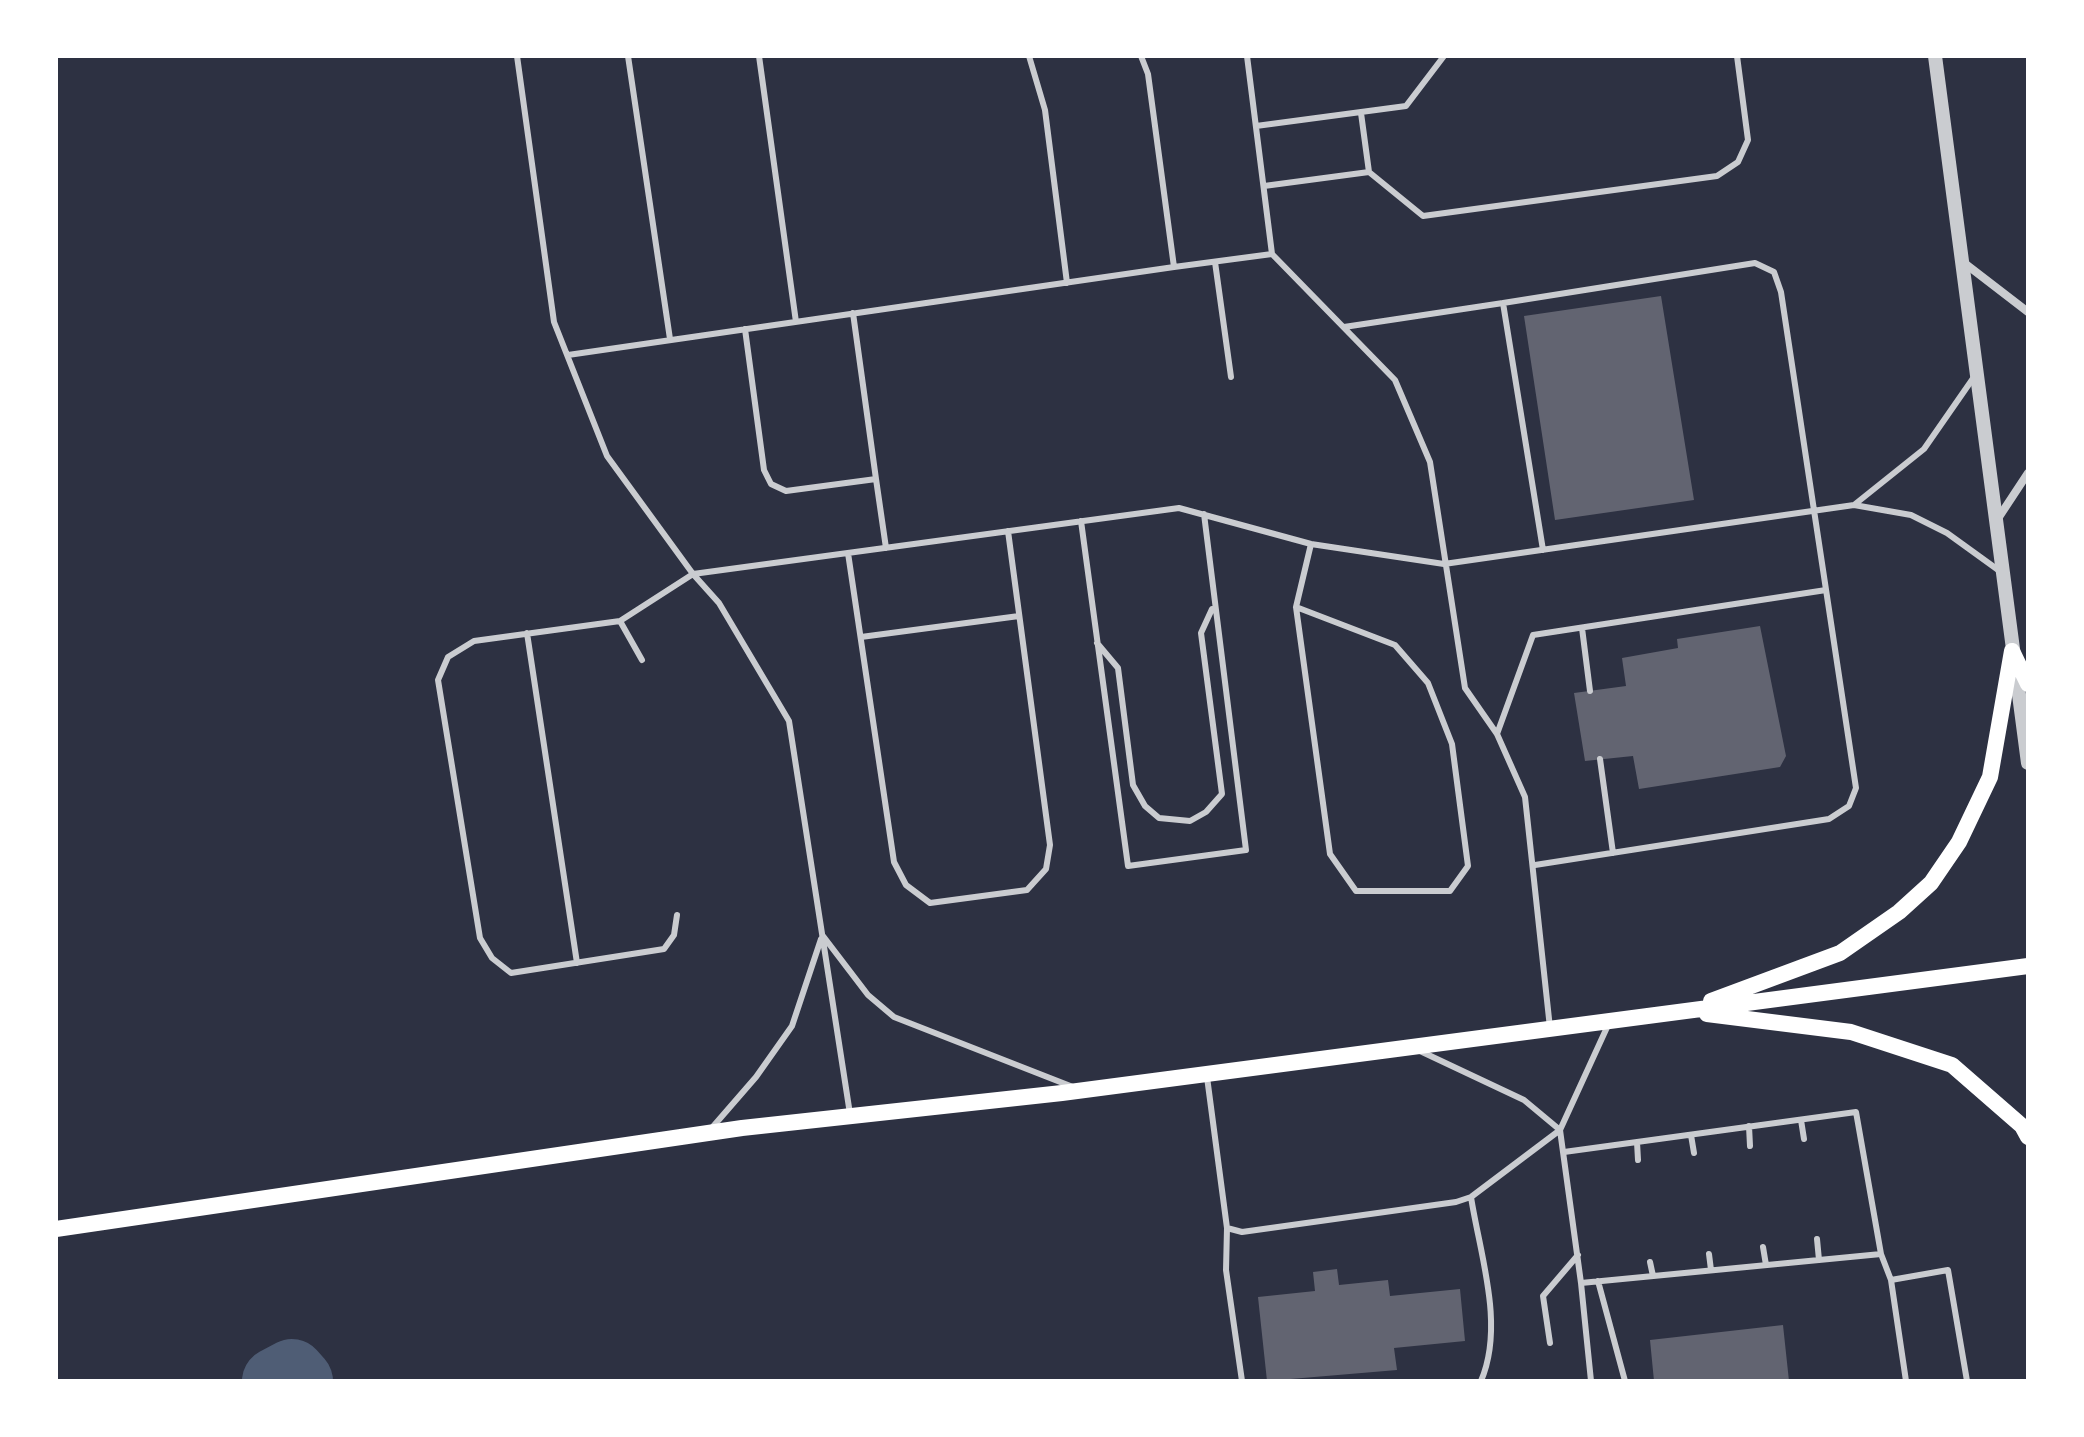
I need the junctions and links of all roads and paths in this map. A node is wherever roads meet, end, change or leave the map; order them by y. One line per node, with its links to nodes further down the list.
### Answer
1 (517, 56): 26 (lane)
2 (628, 56): 25 (lane)
3 (759, 56): 22 (lane)
4 (1029, 56): 18 (lane)
5 (1141, 56): 17 (lane)
6 (1247, 56): 11 (lane)
7 (1444, 56): 10 (lane)
8 (1737, 56): 12 (lane)
9 (1935, 56): 16 (street)
10 (1361, 113): 11 (lane); 12 (lane)
11 (1256, 126): 13 (lane)
12 (1369, 172): 13 (lane)
13 (1264, 186): 14 (lane)
14 (1272, 254): 15 (lane); 23 (lane)
15 (1215, 262): 17 (lane); 28 (lane)
16 (1963, 262): 20 (street); 27 (street)
17 (1174, 267): 18 (lane)
18 (1067, 283): 21 (lane)
19 (1503, 303): 23 (lane); 32 (lane); 39 (lane)
20 (2028, 312)
21 (853, 313): 22 (lane); 30 (lane)
22 (796, 322): 24 (lane)
23 (1344, 327): 41 (lane)
24 (745, 329): 25 (lane); 30 (lane)
25 (670, 339): 26 (lane)
26 (568, 355): 42 (lane)
27 (1977, 372): 31 (lane); 35 (street)
28 (1231, 377)
29 (2028, 473): 35 (street)
30 (876, 479): 38 (lane)
31 (1854, 505): 32 (lane); 43 (lane)
32 (1813, 510): 39 (lane); 44 (lane)
33 (1204, 514): 34 (lane); 37 (lane); 45 (lane)
34 (1081, 521): 36 (lane); 52 (lane)
35 (1997, 521): 43 (street)
36 (1008, 531): 38 (lane); 47 (lane)
37 (1311, 544): 41 (lane); 46 (lane)
38 (886, 548): 40 (lane)
39 (1543, 550): 41 (lane)
40 (848, 553): 42 (lane); 51 (lane)
41 (1444, 564): 57 (lane)
42 (693, 574): 48 (lane); 63 (lane)
43 (2004, 574): 53 (street)
44 (1826, 590): 49 (lane); 60 (lane)
45 (1214, 606): 52 (lane); 52 (lane)
46 (1296, 607): 46 (lane)
47 (1019, 616): 51 (lane); 51 (lane)
48 (620, 621): 50 (lane); 54 (lane)
49 (1582, 628): 56 (lane); 57 (lane)
50 (527, 633): 64 (lane); 64 (lane)
51 (861, 637)
52 (1097, 643)
53 (2012, 651): 55 (main road); 59 (street); 66 (main road)
54 (642, 660)
55 (2028, 684)
56 (1590, 691)
57 (1497, 734): 61 (lane)
58 (1600, 759): 60 (lane)
59 (2028, 763)
60 (1613, 853): 61 (lane)
61 (1535, 865): 68 (lane)
62 (677, 915): 64 (lane)
63 (822, 935): 71 (lane); 72 (lane); 76 (lane)
64 (577, 963)
65 (2028, 966): 66 (main road)
66 (1682, 1011): 67 (main road); 78 (main road)
67 (1611, 1020): 68 (main road); 75 (lane)
68 (1550, 1028): 69 (main road)
69 (1409, 1046): 70 (main road); 75 (lane)
70 (1206, 1073): 71 (main road); 86 (lane)
71 (1080, 1090): 72 (main road)
72 (850, 1116): 76 (main road)
73 (1801, 1120): 74 (lane); 79 (lane); 91 (lane)
74 (1749, 1126): 77 (lane); 81 (lane)
75 (1560, 1130): 82 (lane); 85 (lane)
76 (706, 1133): 87 (main road)
77 (1691, 1135): 80 (lane); 83 (lane)
78 (2028, 1137)
79 (1804, 1139)
80 (1637, 1142): 82 (lane); 84 (lane)
81 (1750, 1146)
82 (1564, 1152): 92 (lane)
83 (1694, 1153)
84 (1638, 1160)
85 (1471, 1197): 86 (lane); 103 (lane)
86 (1227, 1228): 102 (lane)
87 (56, 1229)
88 (1817, 1239): 93 (lane)
89 (1763, 1247): 95 (lane)
90 (1709, 1254): 96 (lane)
91 (1881, 1254): 93 (lane); 98 (lane)
92 (1578, 1255): 100 (lane); 101 (lane)
93 (1819, 1260): 95 (lane)
94 (1650, 1262): 97 (lane)
95 (1766, 1265): 96 (lane)
96 (1711, 1270): 97 (lane)
97 (1653, 1276): 99 (lane)
98 (1891, 1280): 106 (lane); 107 (lane)
99 (1598, 1281): 100 (lane); 105 (lane)
100 (1581, 1283): 104 (lane)
101 (1550, 1343)
102 (1242, 1381)
103 (1481, 1381)
104 (1591, 1381)
105 (1625, 1381)
106 (1906, 1381)
107 (1967, 1381)

